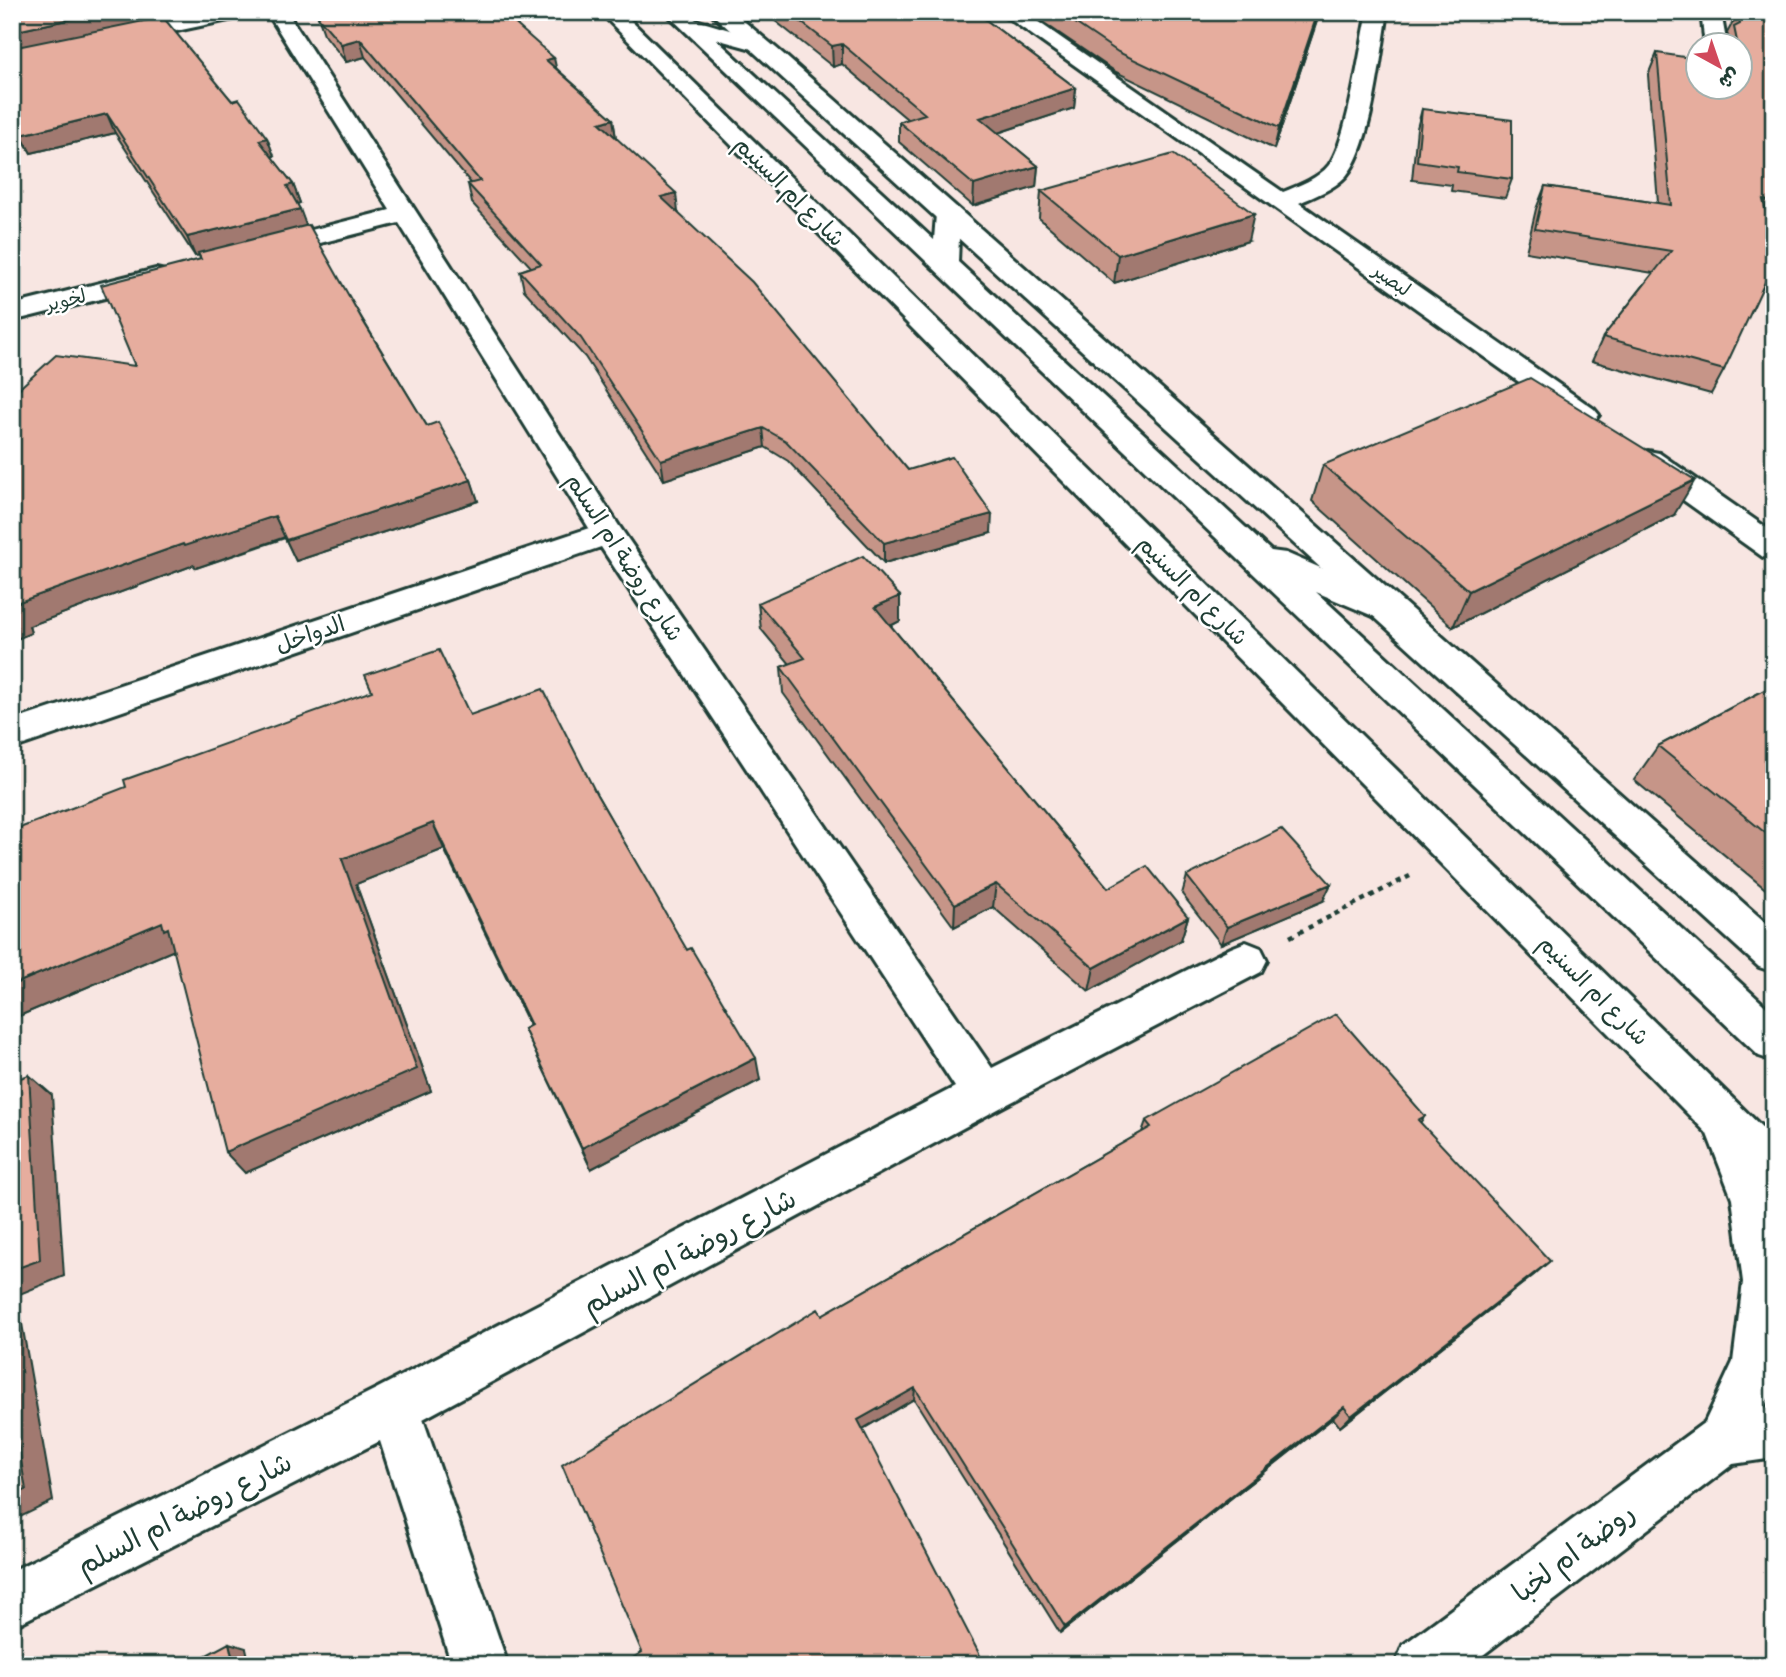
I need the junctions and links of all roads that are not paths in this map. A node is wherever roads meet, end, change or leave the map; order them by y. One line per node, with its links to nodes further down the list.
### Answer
1 (238, 12): 10 (street)
2 (277, 12): 13 (street, شارع روضة ام السلم)
3 (610, 12): 30 (street, شارع ام السنيم)
4 (720, 12): 11 (street)
5 (1010, 12): 12 (street, لبصير)
6 (1378, 12): 12 (street)
7 (1711, 12): 9 (street)
8 (681, 18): 11 (street); 16 (street)
9 (1714, 32)
10 (105, 40)
11 (756, 44): 14 (street)
12 (1281, 202): 19 (street, لبصير)
13 (405, 214): 15 (street); 21 (street, شارع روضة ام السلم)
14 (948, 214): 16 (street); 24 (street)
15 (243, 255)
16 (945, 265): 22 (street)
17 (175, 272): 18 (street, لخوير)
18 (12, 313)
19 (1606, 430)
20 (1628, 446): 23 (street)
21 (608, 533): 25 (street, الدواخل); 29 (street, شارع روضة ام السلم)
22 (1248, 549): 24 (street); 28 (street)
23 (1774, 549)
24 (1385, 608): 26 (street)
25 (12, 735)
26 (1774, 955)
27 (1246, 960): 29 (street, شارع روضة ام السلم)
28 (1774, 1042)
29 (984, 1094): 32 (street, شارع روضة ام السلم)
30 (1723, 1120): 31 (street, شارع ام السنيم); 34 (street, روضة ام لخبا)
31 (1774, 1170)
32 (394, 1407): 35 (street, شارع روضة ام السلم); 36 (street)
33 (1774, 1432): 34 (street, روضة ام لخبا)
34 (1723, 1440): 37 (street, روضة ام لخبا)
35 (12, 1600)
36 (480, 1665)
37 (1423, 1665)

